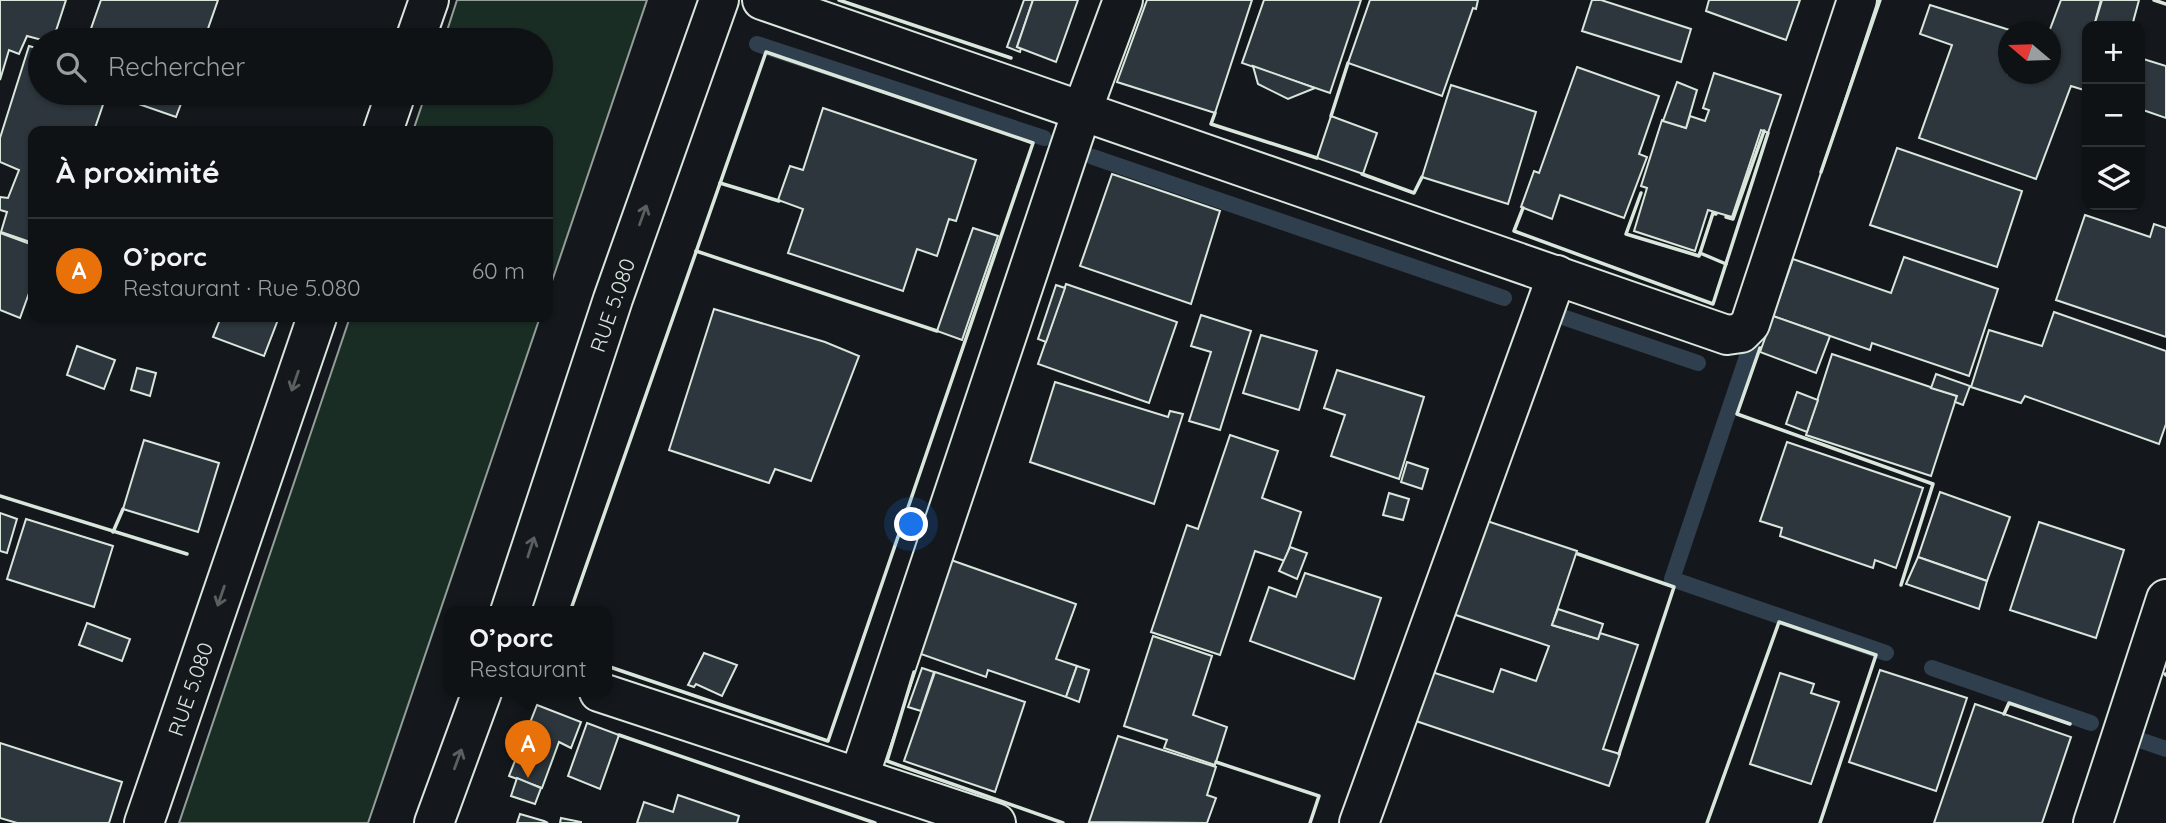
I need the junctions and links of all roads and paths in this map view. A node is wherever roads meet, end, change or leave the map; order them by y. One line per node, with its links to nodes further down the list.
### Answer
1 (429, 0): 6 (street)
2 (719, 0): 13 (street, RUE 5.080, one-way to 2)
3 (762, 0): 8 (street)
4 (1123, 0): 8 (street)
5 (1857, 0): 10 (street)
6 (419, 28)
7 (392, 105): 9 (street)
8 (1082, 111): 10 (street); 16 (street)
9 (385, 126)
10 (1557, 275): 20 (street)
11 (315, 322): 17 (street, RUE 5.080, one-way to 17)
12 (2166, 599): 21 (street)
13 (512, 606)
14 (612, 696): 16 (street)
15 (480, 697): 18 (street, one-way to 15)
16 (859, 776): 19 (street)
17 (144, 823)
18 (434, 823)
19 (996, 823)
20 (1359, 823)
21 (2093, 823)

